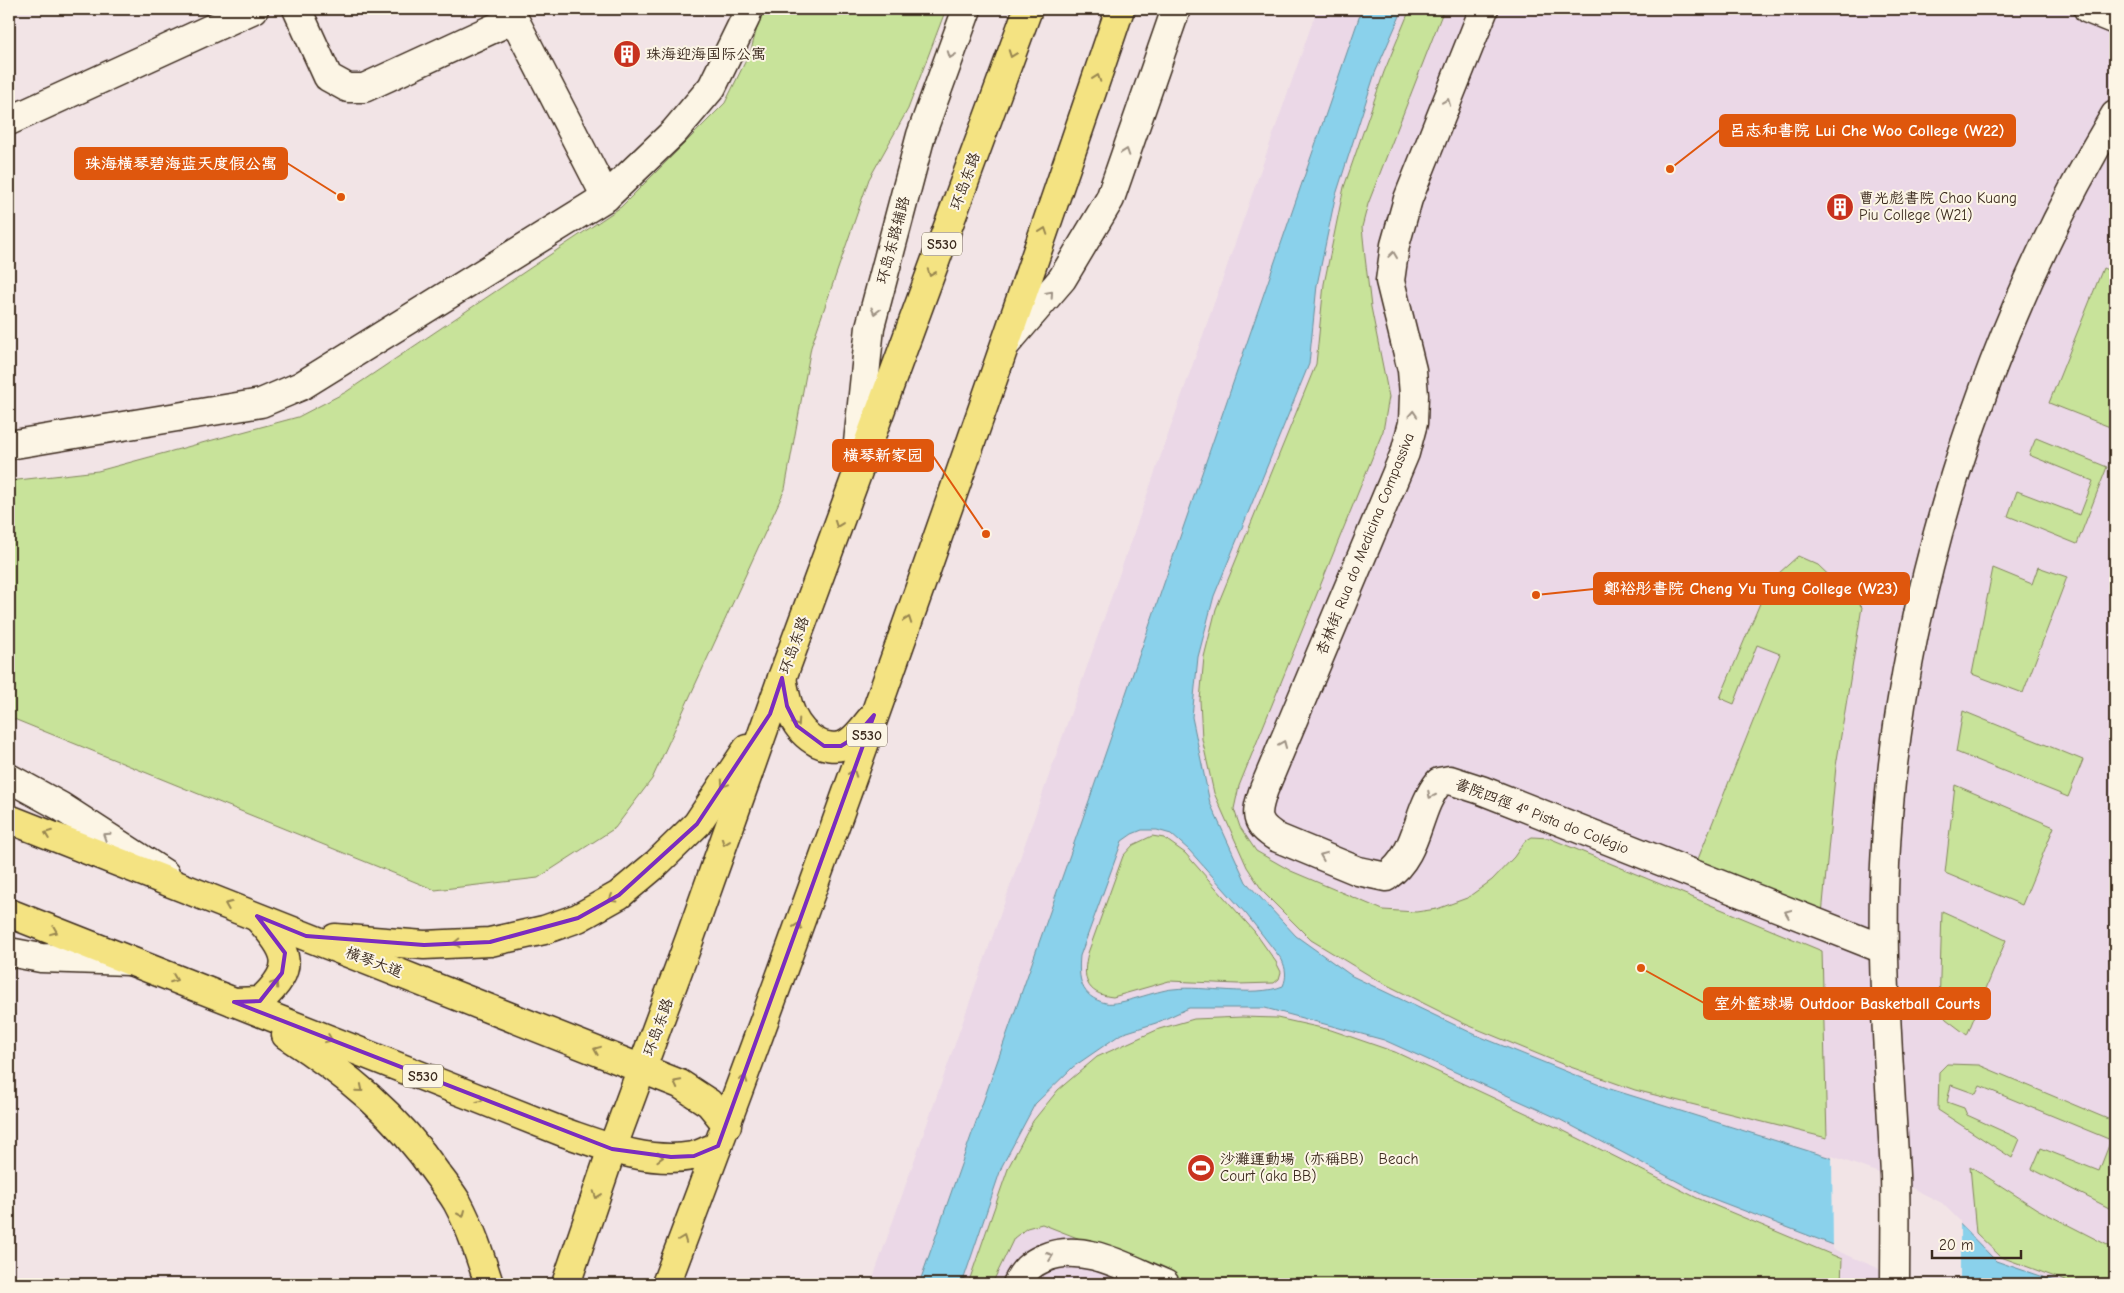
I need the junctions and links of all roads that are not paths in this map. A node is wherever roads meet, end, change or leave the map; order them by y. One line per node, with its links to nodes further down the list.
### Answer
1 (254, 9): 13 (street)
2 (297, 9): 10 (street)
3 (748, 9): 14 (street)
4 (967, 9): 17 (street, 环岛东路辅路, one-way to 17)
5 (1028, 9): 17 (main road, 环岛东路 / S530, one-way to 17)
6 (1120, 9): 15 (main road, S530, one-way to 6)
7 (1176, 9): 15 (street, one-way to 7)
8 (1484, 9): 22 (street, 杏林街 Rua do Medicina Compassiva, one-way to 8)
9 (2088, 9): 11 (street)
10 (512, 14): 14 (street)
11 (2115, 20)
12 (2115, 115): 28 (street)
13 (9, 121)
14 (606, 197): 16 (street)
15 (1006, 344): 20 (main road, S530, one-way to 15)
16 (9, 445)
17 (855, 479): 18 (main road, 环岛东路 / S530, one-way to 18)
18 (782, 678): 19 (main road, 环岛东路 / S530); 20 (main road, one-way to 20)
19 (770, 714): 27 (main road, one-way to 27); 32 (main road, 环岛东路 / S530, one-way to 32)
20 (874, 715): 33 (main road, S530, one-way to 20)
21 (9, 778): 24 (street, one-way to 21)
22 (1264, 789): 28 (street, 書院四徑 4ª Pista do Colégio, one-way to 22)
23 (9, 819): 24 (main road, 横琴大道, one-way to 23)
24 (191, 890): 26 (main road, 横琴大道, one-way to 24)
25 (9, 913): 30 (main road, S530, one-way to 30)
26 (256, 916): 27 (main road, 横琴大道); 31 (main road, one-way to 26)
27 (306, 936): 32 (main road, 横琴大道, one-way to 27)
28 (1883, 949): 35 (street)
29 (9, 952): 30 (street)
30 (129, 961): 31 (main road, S530, one-way to 31)
31 (234, 1002): 34 (main road, S530, one-way to 34); 36 (main road, one-way to 36)
32 (642, 1068): 33 (main road, 横琴大道, one-way to 32); 34 (main road, 环岛东路 / S530)
33 (723, 1135): 34 (main road, S530, one-way to 33); 38 (main road, one-way to 33)
34 (612, 1149): 37 (main road, 环岛东路, one-way to 37)
35 (1895, 1282)
36 (488, 1284)
37 (566, 1284)
38 (666, 1284)
39 (1017, 1284): 40 (street, one-way to 40)
40 (1165, 1284)

